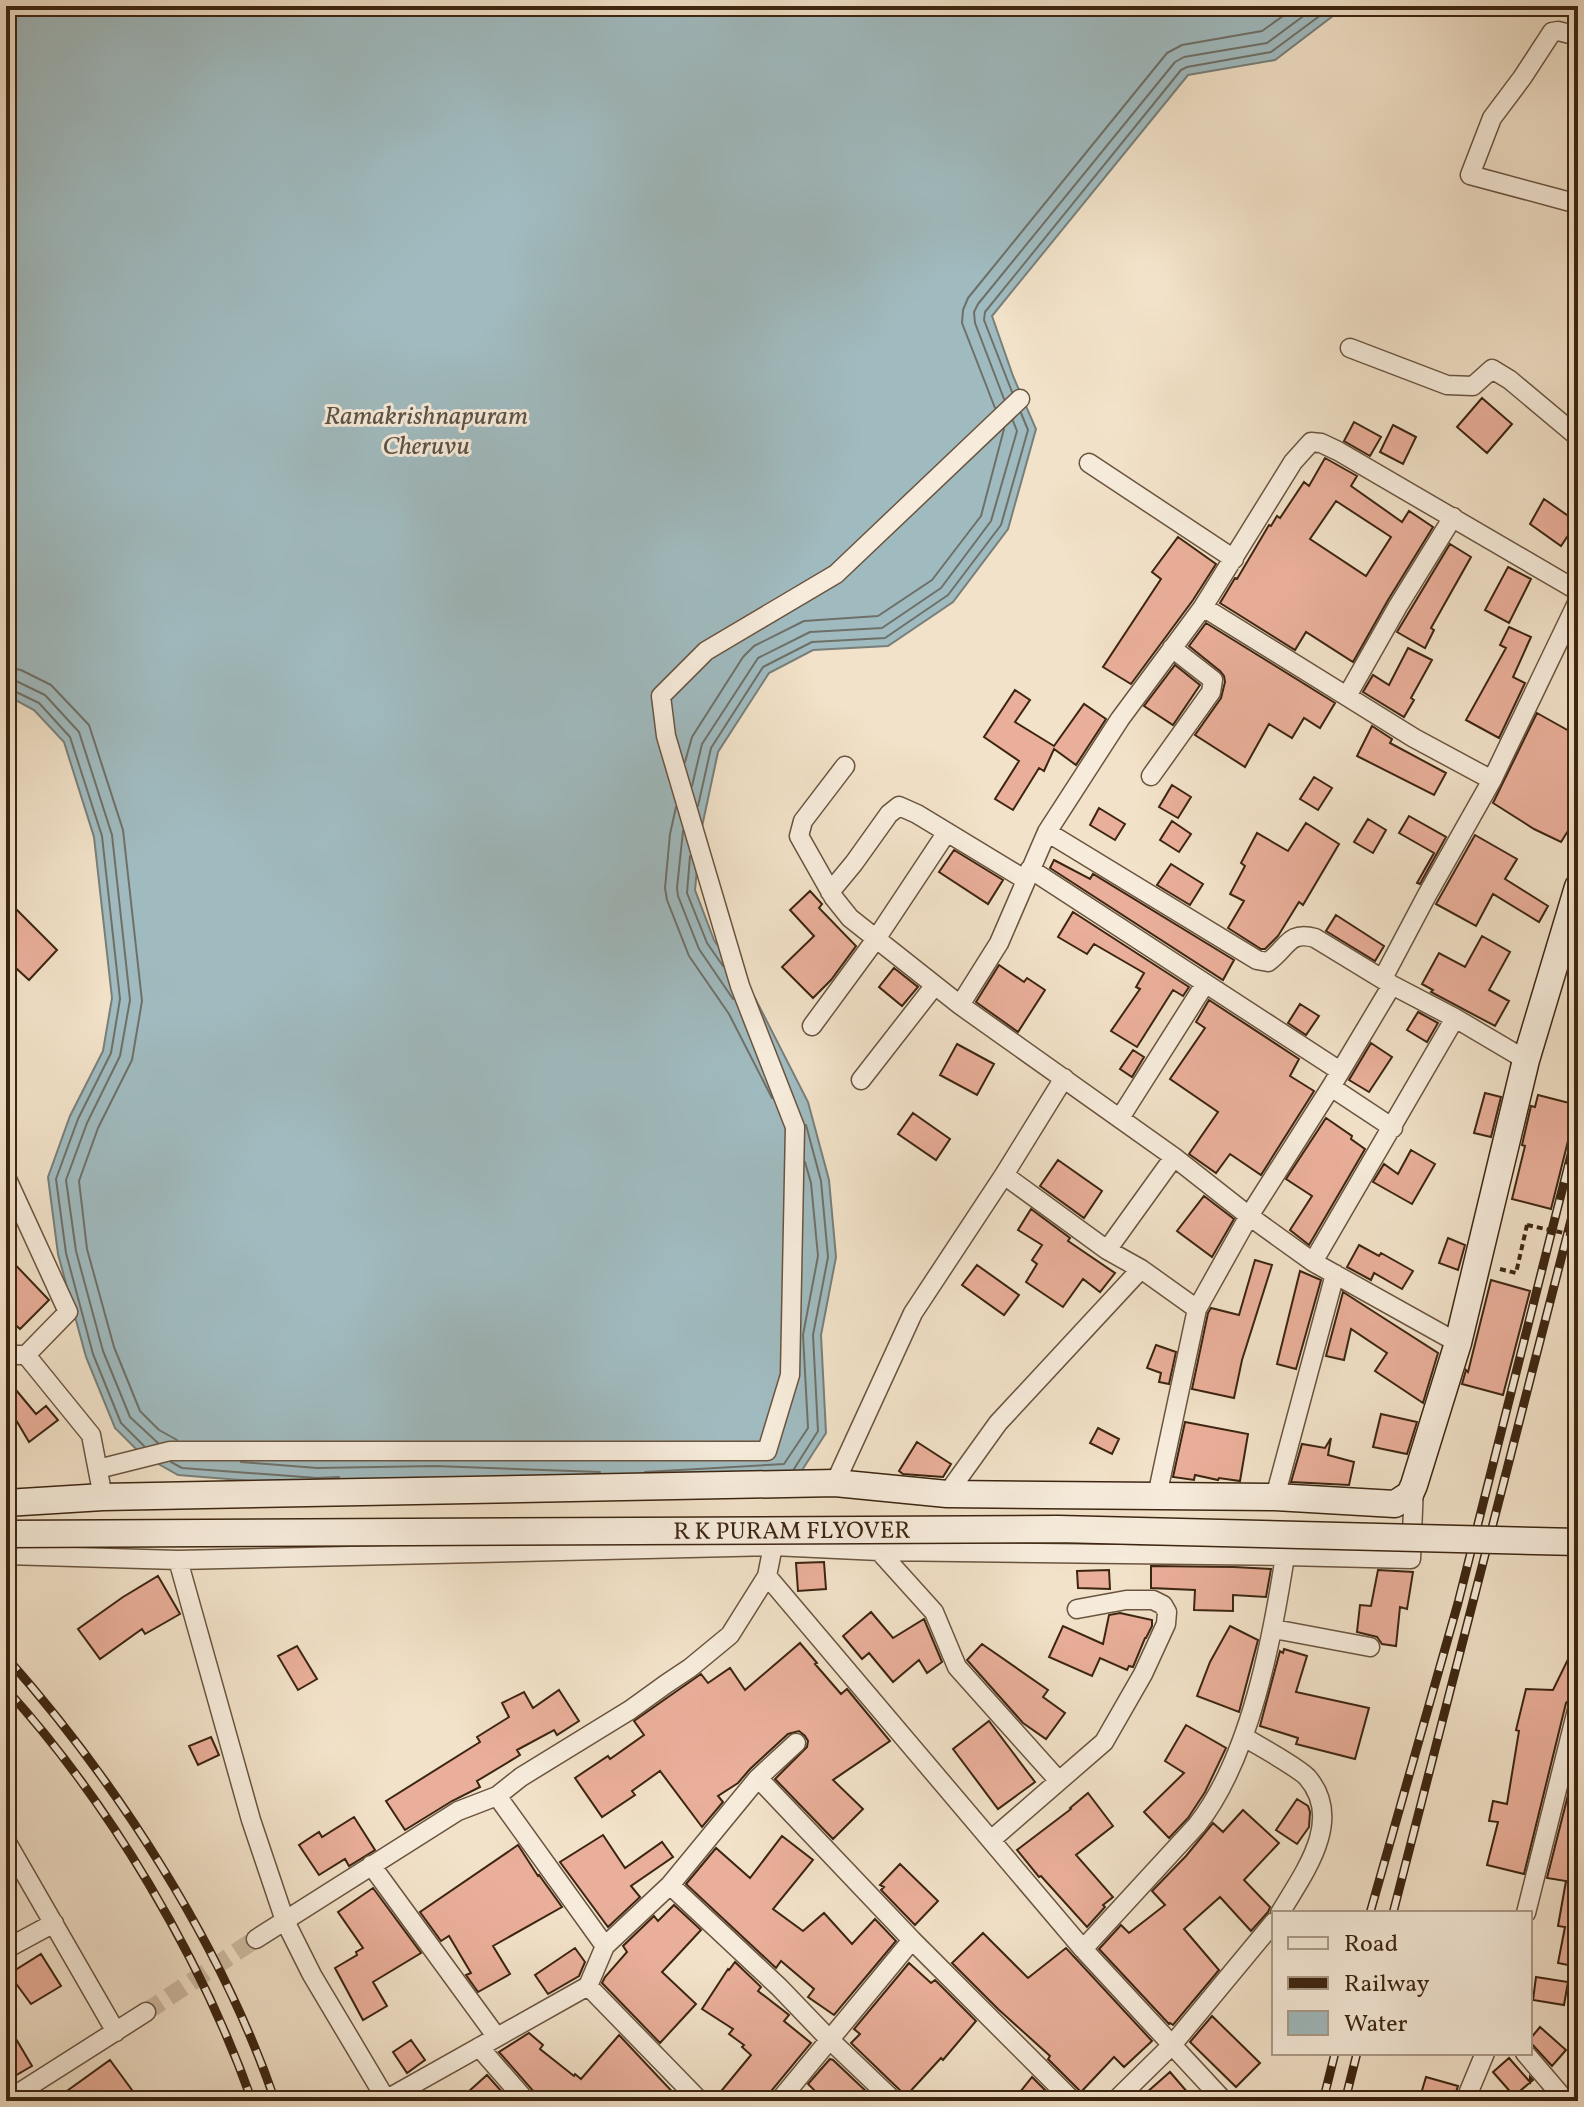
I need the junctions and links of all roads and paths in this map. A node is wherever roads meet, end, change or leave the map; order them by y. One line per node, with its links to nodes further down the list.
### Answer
1 (1578, 36): 2 (street)
2 (1578, 204)
3 (1350, 348): 5 (street)
4 (1020, 399): 49 (street)
5 (1578, 437)
6 (1089, 463): 8 (street)
7 (1453, 517): 8 (street); 9 (street); 13 (street)
8 (1234, 559): 11 (street)
9 (1578, 591)
10 (1578, 601): 16 (street)
11 (1203, 607): 12 (street); 13 (street)
12 (1172, 648): 15 (street); 18 (street)
13 (1347, 696): 16 (street)
14 (845, 766): 21 (street)
15 (1151, 776)
16 (1492, 780): 23 (street)
17 (947, 832): 19 (street); 21 (street); 22 (street)
18 (1047, 832): 19 (street); 23 (street)
19 (1028, 875): 24 (street); 26 (street)
20 (1578, 887): 29 (street)
21 (830, 892): 22 (street)
22 (876, 939): 25 (street); 28 (street)
23 (1388, 982): 27 (street); 31 (street)
24 (1205, 984): 31 (street); 33 (street)
25 (935, 985): 26 (street); 32 (street)
26 (960, 1005): 30 (street)
27 (1455, 1018): 29 (street); 34 (street)
28 (812, 1026)
29 (1526, 1060): 46 (street)
30 (1064, 1078): 33 (street); 36 (street)
31 (1336, 1079): 34 (street); 38 (street)
32 (861, 1080)
33 (1120, 1118): 35 (street)
34 (1393, 1128): 41 (street)
35 (1174, 1157): 38 (street); 40 (street)
36 (1004, 1175): 40 (street); 51 (street)
37 (6, 1177): 48 (street)
38 (1249, 1216): 41 (street); 45 (street)
39 (1578, 1236): 43 (path, bridge)
40 (1107, 1250): 42 (street)
41 (1313, 1262): 44 (street)
42 (1141, 1269): 45 (street); 54 (street)
43 (1516, 1273)
44 (1335, 1274): 46 (street); 57 (street)
45 (1197, 1309): 55 (street)
46 (1458, 1343): 53 (street)
47 (6, 1355): 48 (street)
48 (26, 1355): 50 (street)
49 (767, 1451): 50 (street); 52 (street)
50 (98, 1469): 56 (street)
51 (835, 1483): 52 (street); 54 (street)
52 (764, 1485): 56 (street)
53 (1414, 1485): 57 (street); 64 (street)
54 (947, 1494): 55 (street)
55 (1157, 1496): 57 (street)
56 (103, 1497): 58 (street)
57 (1275, 1497)
58 (6, 1503)
59 (6, 1534): 60 (street, R K PURAM FLYOVER, bridge)
60 (1578, 1542)
61 (773, 1546): 62 (street); 65 (street); 66 (street)
62 (879, 1551): 64 (street); 74 (street)
63 (6, 1555): 65 (street)
64 (1285, 1556): 68 (street)
65 (178, 1560): 82 (street)
66 (767, 1576): 75 (street); 76 (street)
67 (1077, 1609): 74 (street)
68 (1274, 1629): 69 (street); 71 (street)
69 (1370, 1647)
70 (1578, 1706): 81 (street)
71 (1244, 1737): 80 (street); 89 (street)
72 (796, 1743): 73 (street)
73 (758, 1778): 79 (street); 86 (street)
74 (1059, 1781): 76 (street)
75 (497, 1796): 78 (street); 87 (street)
76 (991, 1840): 89 (street)
77 (6, 1843): 83 (street)
78 (371, 1865): 82 (street); 93 (street)
79 (670, 1885): 87 (street); 94 (street)
80 (1281, 1911)
81 (1527, 1911)
82 (285, 1921): 85 (street); 100 (street)
83 (54, 1923): 88 (street); 92 (street)
84 (1272, 1924): 95 (street)
85 (256, 1939)
86 (912, 1940): 94 (street); 106 (street)
87 (605, 1946): 90 (street)
88 (6, 1949)
89 (1083, 1949): 95 (street)
90 (588, 1986): 93 (street); 103 (street)
91 (146, 2012): 92 (street)
92 (116, 2032): 99 (street)
93 (496, 2036): 96 (street)
94 (829, 2039): 104 (street); 105 (street)
95 (1172, 2045): 107 (street); 108 (street)
96 (479, 2047): 100 (street); 102 (street)
97 (1484, 2055): 109 (street)
98 (1527, 2055): 110 (street)
99 (34, 2094): 101 (street)
100 (387, 2100)
101 (6, 2101)
102 (526, 2101)
103 (700, 2101)
104 (779, 2101)
105 (894, 2101)
106 (1073, 2101)
107 (1115, 2101)
108 (1224, 2101)
109 (1465, 2101)
110 (1566, 2101)

